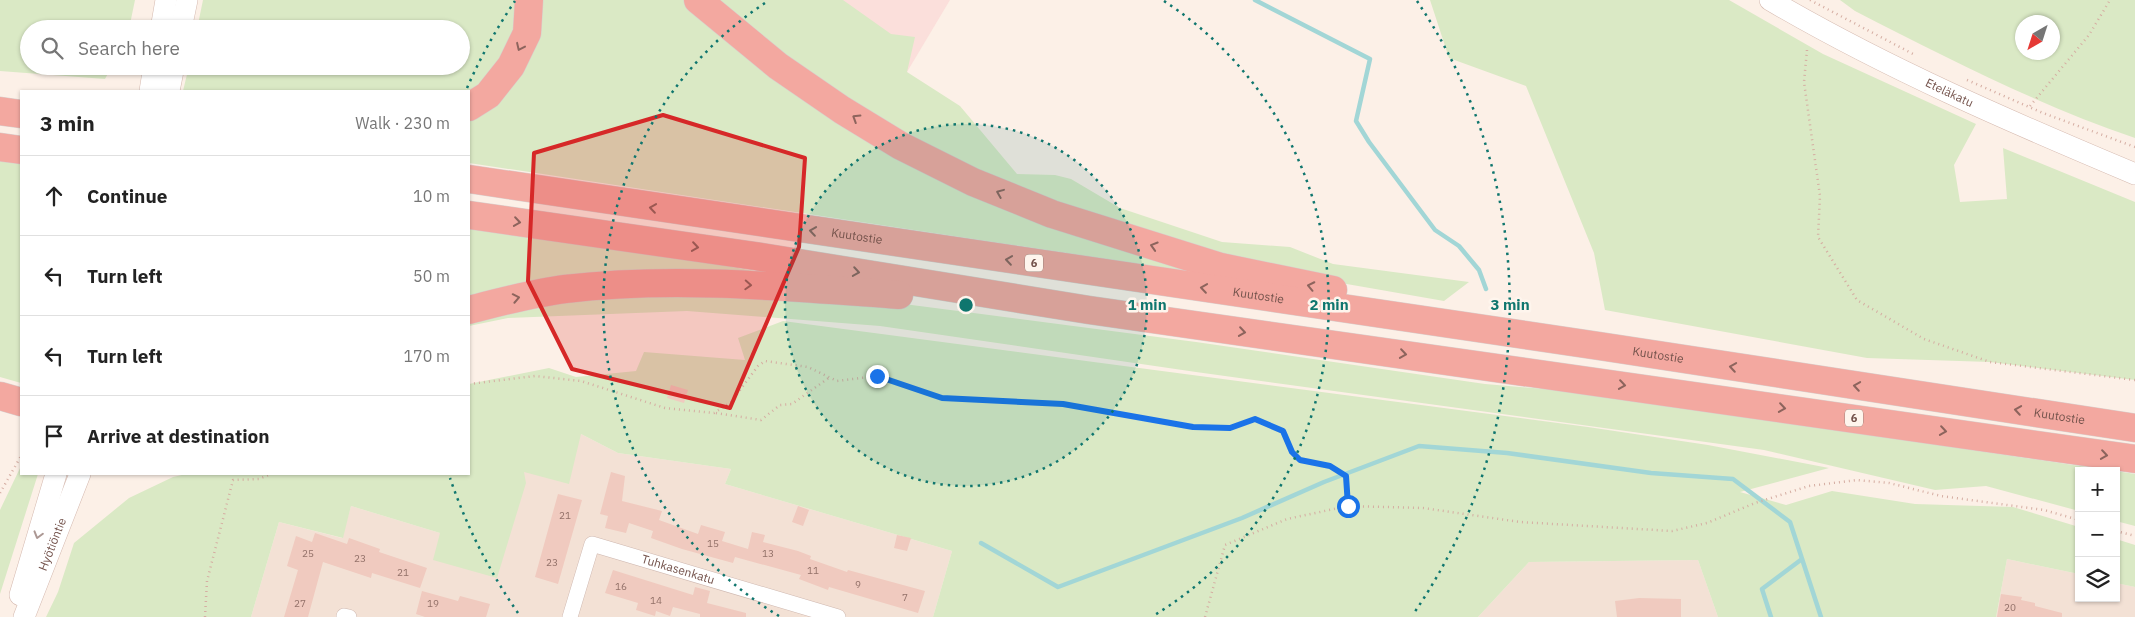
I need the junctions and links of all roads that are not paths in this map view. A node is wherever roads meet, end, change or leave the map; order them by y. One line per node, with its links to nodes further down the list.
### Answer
1 (166, 0): 6 (main road)
2 (187, 0): 7 (main road)
3 (529, 0): 10 (highway, one-way to 10)
4 (698, 0): 20 (highway, one-way to 4)
5 (1770, 0): 15 (main road, Eteläkatu)
6 (163, 20)
7 (183, 20)
8 (0, 96): 9 (highway)
9 (20, 98)
10 (470, 106)
11 (0, 111): 12 (highway)
12 (20, 114)
13 (0, 147): 14 (highway)
14 (20, 150)
15 (2135, 174)
16 (470, 179): 20 (highway, Kuutostie / 6, one-way to 16)
17 (470, 215): 19 (highway, 6, one-way to 19)
18 (470, 310): 19 (highway, one-way to 19)
19 (1090, 310): 24 (highway, 6, one-way to 24)
20 (1599, 346): 23 (highway, Kuutostie / 6, one-way to 20)
21 (0, 396): 22 (highway)
22 (20, 402)
23 (2135, 428)
24 (2135, 459)
25 (56, 475): 27 (main road, Hyötiöntie, one-way to 27)
26 (80, 475): 28 (main road, Hyötiöntie)
27 (14, 617)
28 (24, 617)
29 (570, 617): 30 (street, Tuhkasenkatu)
30 (838, 617)

